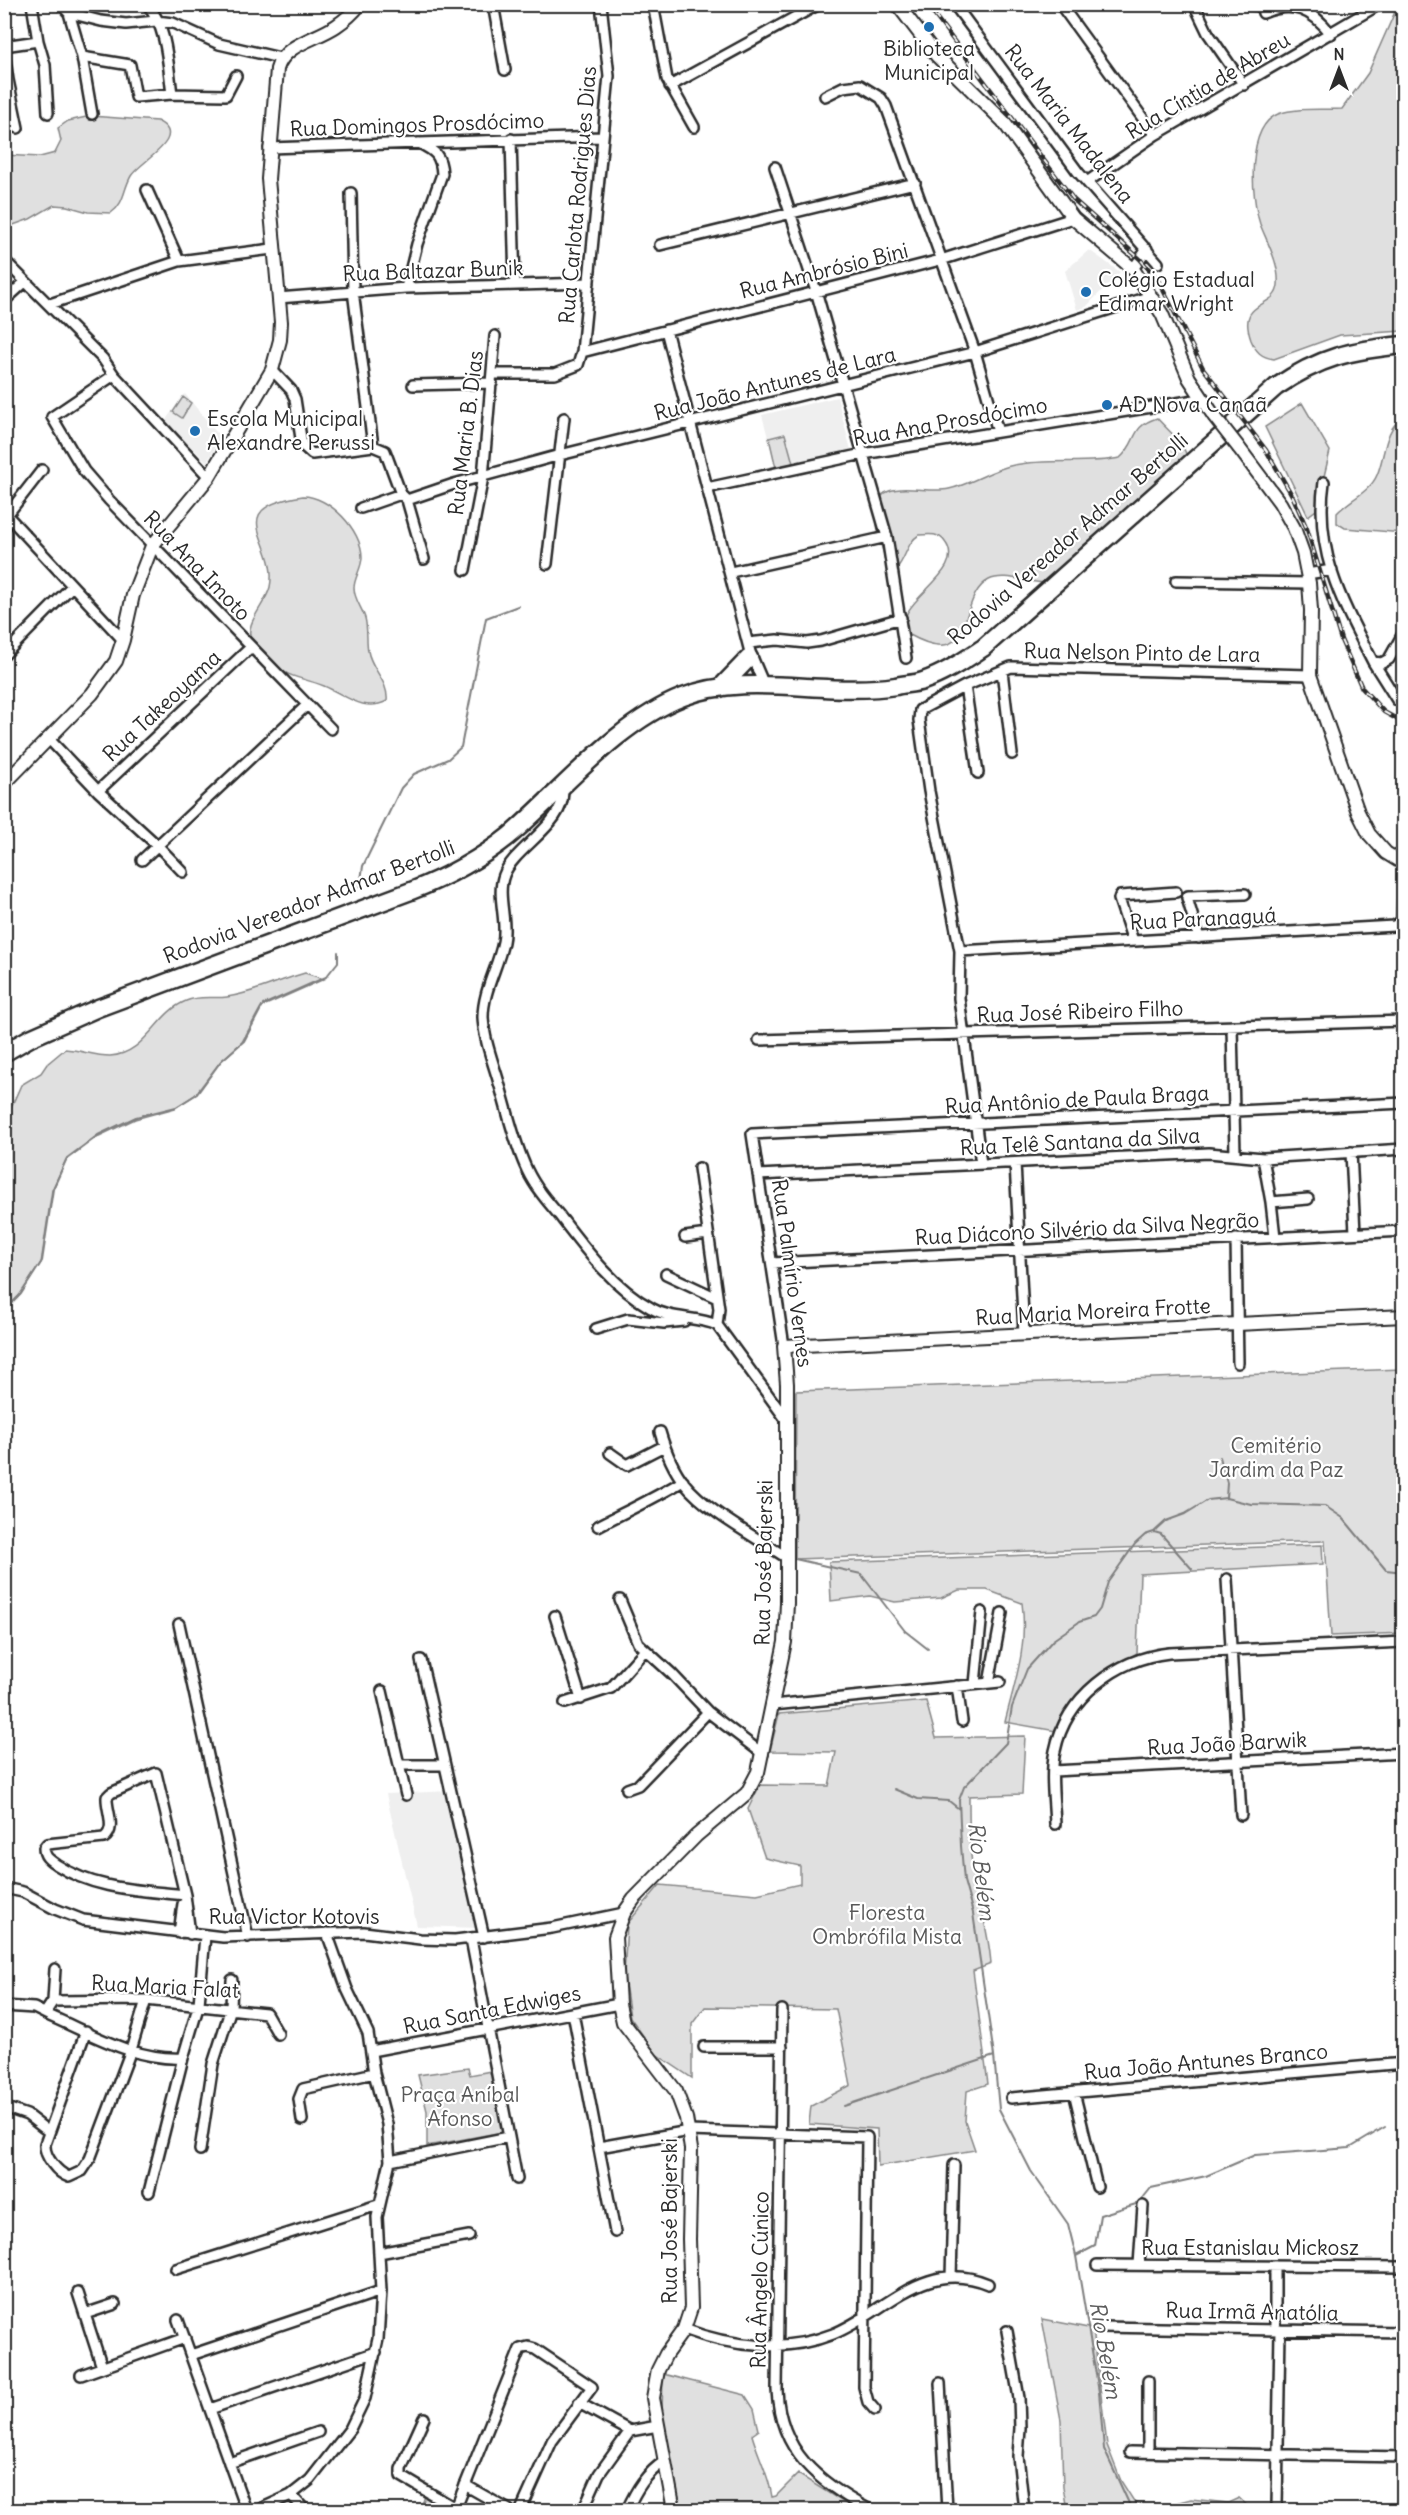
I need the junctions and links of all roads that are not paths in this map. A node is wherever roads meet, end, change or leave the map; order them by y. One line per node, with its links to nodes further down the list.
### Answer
1 (32, 4): 20 (street)
2 (61, 4): 15 (street)
3 (147, 4): 17 (street)
4 (360, 4): 24 (main road)
5 (493, 4): 25 (street)
6 (601, 4): 36 (street, Rua Carlota Rodrigues Dias)
7 (653, 4): 28 (street)
8 (819, 4): 28 (street)
9 (897, 4): 18 (main road)
10 (905, 4): 18 (main road)
11 (954, 4): 41 (street, Rua Maria Madalena)
12 (1060, 4): 35 (street)
13 (1194, 4): 27 (street)
14 (1380, 5): 19 (street, Rua Cíntia de Abreu)
15 (69, 13): 17 (street); 23 (street)
16 (1263, 13): 19 (street)
17 (156, 21): 24 (street); 29 (street)
18 (911, 23): 46 (main road)
19 (1331, 34): 27 (street, Rua Cíntia de Abreu)
20 (38, 41): 21 (street); 31 (street)
21 (4, 46)
22 (4, 52): 34 (street)
23 (81, 57): 29 (street); 32 (street)
24 (280, 58): 39 (main road)
25 (505, 70)
26 (236, 76): 29 (street)
27 (1244, 85): 35 (street, Rua Cíntia de Abreu)
28 (670, 86): 33 (street)
29 (172, 94)
30 (825, 96): 42 (street)
31 (48, 113)
32 (92, 114)
33 (694, 127)
34 (18, 128)
35 (1155, 135): 41 (street, Rua Cíntia de Abreu)
36 (602, 136): 37 (street, Rua Domingos Prosdócimo); 56 (street, Rua Carlota Rodrigues Dias)
37 (510, 139): 38 (street, Rua Domingos Prosdócimo); 57 (street)
38 (417, 142): 39 (street, Rua Domingos Prosdócimo); 58 (street)
39 (270, 148): 48 (main road)
40 (775, 166): 45 (street)
41 (1087, 182): 49 (street, Rua Maria Madalena)
42 (915, 183): 45 (street); 50 (street)
43 (147, 190): 52 (street)
44 (351, 193): 59 (street)
45 (789, 212): 47 (street); 60 (street)
46 (1073, 218): 50 (street, Rua Ambrósio Bini); 54 (main road)
47 (660, 245)
48 (272, 249): 52 (street); 62 (main road)
49 (1147, 249): 53 (street, Rua Maria Madalena); 54 (street)
50 (944, 259): 60 (street, Rua Ambrósio Bini); 69 (street)
51 (4, 260): 55 (street)
52 (180, 261): 64 (street)
53 (1158, 263)
54 (1133, 269): 61 (main road)
55 (25, 282): 63 (street); 64 (street)
56 (589, 283): 57 (street, Rua Baltazar Bunik); 68 (street, Rua Carlota Rodrigues Dias)
57 (515, 285): 58 (street, Rua Baltazar Bunik)
58 (406, 288): 59 (street, Rua Baltazar Bunik)
59 (353, 291): 62 (street, Rua Baltazar Bunik); 79 (street)
60 (816, 291): 65 (street, Rua Ambrósio Bini); 74 (street)
61 (1151, 296): 69 (street, Rua João Antunes de Lara); 75 (main road)
62 (278, 298): 70 (main road)
63 (4, 301)
64 (50, 304): 71 (street)
65 (666, 330): 68 (street, Rua Ambrósio Bini); 77 (street)
66 (495, 336): 72 (street, Rua Maria B. Dias)
67 (1404, 345): 110 (highway, Rodovia Vereador Admar Bertolli)
68 (582, 352): 72 (street)
69 (975, 352): 74 (street, Rua João Antunes de Lara); 78 (street)
70 (272, 369): 79 (street); 83 (main road)
71 (114, 375): 83 (street); 91 (street, Rua Ana Imoto)
72 (492, 379): 73 (street); 84 (street, Rua Maria B. Dias)
73 (413, 385)
74 (844, 386): 77 (street, Rua João Antunes de Lara); 80 (street)
75 (1201, 399): 78 (street, Rua Ana Prosdócimo); 97 (main road, bridge)
76 (564, 418): 81 (street)
77 (689, 425): 81 (street, Rua João Antunes de Lara); 86 (street)
78 (998, 432): 80 (street, Rua Ana Prosdócimo)
79 (373, 446): 87 (street)
80 (862, 454): 86 (street, Rua Ana Prosdócimo); 90 (street)
81 (561, 455): 84 (street, Rua João Antunes de Lara); 93 (street)
82 (42, 470): 89 (street)
83 (209, 477): 91 (main road)
84 (483, 477): 87 (street, Rua João Antunes de Lara); 94 (street, Rua Maria B. Dias)
85 (1324, 482): 95 (street)
86 (707, 488): 96 (street)
87 (404, 497): 88 (street, Rua João Antunes de Lara); 92 (street)
88 (362, 508)
89 (6, 514): 99 (street)
90 (887, 537): 96 (street); 100 (street)
91 (152, 546): 102 (main road); 103 (street, Rua Ana Imoto)
92 (424, 559)
93 (547, 564)
94 (465, 570)
95 (1332, 570): 97 (street); 107 (street)
96 (730, 572): 104 (street)
97 (1308, 579): 98 (street); 109 (main road)
98 (1176, 581)
99 (72, 586): 102 (street); 105 (street)
100 (901, 618): 104 (street); 106 (street)
101 (1404, 632): 107 (street)
102 (123, 640): 117 (main road)
103 (251, 646): 115 (street, Rua Ana Imoto); 122 (street, Rua Takeoyama)
104 (749, 651): 110 (street); 111 (street); 113 (highway)
105 (4, 655)
106 (906, 658)
107 (1373, 662): 114 (street)
108 (1002, 671): 109 (street, Rua Nelson Pinto de Lara); 112 (street, Rua Nelson Pinto de Lara); 118 (street)
109 (1311, 675): 125 (main road)
110 (764, 685): 111 (highway, Rodovia Vereador Admar Bertolli)
111 (745, 686): 113 (highway, Rodovia Vereador Admar Bertolli)
112 (965, 686): 119 (street); 132 (street, Rua Nelson Pinto de Lara)
113 (720, 688): 121 (highway, Rodovia Vereador Admar Bertolli)
114 (1404, 704)
115 (306, 706): 116 (street, Rua Ana Imoto); 123 (street)
116 (331, 729)
117 (48, 738): 120 (main road); 122 (street)
118 (1012, 754)
119 (978, 773)
120 (4, 784)
121 (562, 787): 137 (highway, Rodovia Vereador Admar Bertolli); 164 (street)
122 (98, 791): 123 (street)
123 (158, 846): 124 (street); 126 (street)
124 (142, 860)
125 (1404, 864)
126 (183, 872)
127 (1404, 876): 130 (street, Rua Paranaguá)
128 (1176, 892): 131 (street)
129 (1245, 894): 130 (street)
130 (1199, 938): 131 (street, Rua Paranaguá)
131 (1133, 941): 132 (street, Rua Paranaguá)
132 (960, 951): 135 (street)
133 (1404, 1021): 134 (street, Rua José Ribeiro Filho)
134 (1232, 1026): 135 (street, Rua José Ribeiro Filho); 139 (street)
135 (963, 1034): 136 (street, Rua José Ribeiro Filho); 140 (street)
136 (759, 1040)
137 (4, 1053)
138 (1404, 1103): 139 (street, Rua Antônio de Paula Braga)
139 (1234, 1111): 140 (street, Rua Antônio de Paula Braga); 144 (street)
140 (976, 1123): 141 (street, Rua Antônio de Paula Braga); 148 (street)
141 (752, 1134): 150 (street, Rua Palmírio Vernes)
142 (1403, 1149): 143 (street, Rua Telê Santana da Silva); 146 (street)
143 (1352, 1152): 145 (street, Rua Telê Santana da Silva); 154 (street)
144 (1235, 1154): 145 (street, Rua Telê Santana da Silva); 147 (street, Rua Telê Santana da Silva)
145 (1263, 1158): 152 (street)
146 (1404, 1160)
147 (1015, 1163): 148 (street, Rua Telê Santana da Silva); 159 (street)
148 (981, 1164): 150 (street, Rua Telê Santana da Silva)
149 (699, 1168): 155 (street)
150 (758, 1175): 160 (street, Rua Palmírio Vernes)
151 (1308, 1198): 152 (street)
152 (1271, 1202): 157 (street)
153 (1404, 1231): 154 (street, Rua Diácono Silvério da Silva Negrão)
154 (1355, 1233): 157 (street, Rua Diácono Silvério da Silva Negrão)
155 (708, 1234): 156 (street); 162 (street)
156 (685, 1237)
157 (1275, 1237): 158 (street, Rua Diácono Silvério da Silva Negrão)
158 (1236, 1239): 159 (street, Rua Diácono Silvério da Silva Negrão); 165 (street)
159 (1020, 1250): 160 (street, Rua Diácono Silvério da Silva Negrão); 168 (street)
160 (771, 1263): 169 (street, Rua Palmírio Vernes)
161 (666, 1274): 162 (street)
162 (717, 1298): 166 (street)
163 (1404, 1316): 165 (main road, Rua Maria Moreira Frotte)
164 (699, 1319): 166 (street); 167 (street)
165 (1237, 1324): 168 (main road, Rua Maria Moreira Frotte); 170 (street)
166 (717, 1325): 171 (street)
167 (596, 1329)
168 (1024, 1335): 169 (main road, Rua Maria Moreira Frotte)
169 (784, 1346): 171 (main road, Rua Palmírio Vernes)
170 (1238, 1363)
171 (785, 1418): 177 (main road, Rua José Bajerski)
172 (660, 1432): 173 (street)
173 (664, 1446): 174 (street); 175 (street)
174 (610, 1453)
175 (683, 1482): 176 (street); 177 (street)
176 (598, 1526)
177 (787, 1558): 195 (main road, Rua José Bajerski)
178 (1227, 1578): 186 (street)
179 (620, 1600): 185 (street)
180 (982, 1612): 190 (street)
181 (1002, 1613): 189 (street)
182 (555, 1616): 193 (street)
183 (179, 1624): 215 (street)
184 (1404, 1642): 186 (street)
185 (645, 1650): 193 (street); 196 (street)
186 (1231, 1650): 200 (street); 203 (street)
187 (421, 1660): 202 (street)
188 (1000, 1682): 189 (street)
189 (989, 1683): 190 (street)
190 (975, 1684): 191 (street)
191 (957, 1686): 195 (street); 197 (street)
192 (382, 1691): 201 (street)
193 (581, 1698): 194 (street)
194 (566, 1703)
195 (773, 1705): 198 (main road, Rua José Bajerski)
196 (708, 1712): 198 (street); 204 (street)
197 (962, 1721)
198 (763, 1754): 210 (main road, Rua José Bajerski)
199 (1404, 1754): 200 (street, Rua João Barwik)
200 (1238, 1762): 203 (street, Rua João Barwik); 206 (street)
201 (400, 1765): 202 (street); 205 (street)
202 (445, 1765): 216 (street)
203 (1053, 1771): 207 (street)
204 (627, 1789)
205 (406, 1795)
206 (1241, 1815)
207 (1055, 1824)
208 (4, 1888): 211 (street, Rua Victor Kotovis)
209 (185, 1895): 209 (street); 211 (street); 213 (street)
210 (624, 1912): 216 (street, Rua Victor Kotovis); 223 (main road, Rua José Bajerski)
211 (179, 1933): 213 (street, Rua Victor Kotovis)
212 (327, 1933): 215 (street, Rua Victor Kotovis); 217 (street, Rua Victor Kotovis); 235 (street)
213 (190, 1934): 214 (street, Rua Victor Kotovis)
214 (205, 1936): 215 (street, Rua Victor Kotovis); 222 (street)
215 (248, 1937)
216 (484, 1937): 217 (street, Rua Victor Kotovis)
217 (471, 1939): 229 (street)
218 (55, 1969): 221 (street)
219 (232, 1980): 225 (street)
220 (146, 2000): 221 (street, Rua Maria Falat); 222 (street, Rua Maria Falat); 234 (street)
221 (53, 2001): 227 (street)
222 (200, 2004): 225 (street, Rua Maria Falat); 236 (street)
223 (619, 2004): 228 (street, Rua Santa Edwiges); 243 (main road, Rua José Bajerski)
224 (4, 2006): 227 (street)
225 (231, 2008): 231 (street, Rua Maria Falat); 248 (street)
226 (782, 2010): 233 (street, Rua Ângelo Cúnico)
227 (45, 2013): 230 (street)
228 (573, 2013): 229 (street, Rua Santa Edwiges); 247 (street)
229 (488, 2029): 235 (street, Rua Santa Edwiges); 246 (street)
230 (86, 2031): 234 (street); 244 (street)
231 (278, 2034)
232 (704, 2047): 233 (street)
233 (782, 2047): 245 (street, Rua Ângelo Cúnico)
234 (131, 2050): 236 (street); 244 (street)
235 (371, 2051): 238 (street)
236 (183, 2058): 253 (street)
237 (1404, 2062): 239 (street, Rua João Antunes Branco)
238 (374, 2073): 242 (street); 249 (street)
239 (1074, 2092): 240 (street, Rua João Antunes Branco); 252 (street)
240 (1011, 2098)
241 (4, 2107): 244 (street)
242 (302, 2120)
243 (689, 2131): 245 (street); 247 (street); 273 (main road, Rua José Bajerski)
244 (50, 2132)
245 (780, 2134): 270 (street); 278 (street, Rua Ângelo Cúnico)
246 (509, 2137): 249 (street); 251 (street)
247 (599, 2147): 256 (street)
248 (200, 2150)
249 (390, 2161): 254 (street)
250 (954, 2165): 264 (street)
251 (517, 2179)
252 (1097, 2187)
253 (149, 2192)
254 (378, 2205): 258 (street); 263 (street)
255 (1143, 2206): 260 (street)
256 (615, 2232)
257 (469, 2236): 258 (street)
258 (379, 2253): 266 (street)
259 (1097, 2265): 260 (street, Rua Estanislau Mickosz)
260 (1139, 2265): 261 (street, Rua Estanislau Mickosz)
261 (1275, 2266): 262 (street, Rua Estanislau Mickosz); 274 (street)
262 (1404, 2266)
263 (176, 2269)
264 (951, 2277): 265 (street); 270 (street)
265 (988, 2284)
266 (381, 2291): 279 (street); 280 (street)
267 (78, 2293): 269 (street)
268 (115, 2304): 269 (street)
269 (85, 2314): 281 (street)
270 (865, 2318): 278 (street); 287 (street)
271 (178, 2320): 277 (street)
272 (1100, 2327): 274 (street, Rua Irmã Anatólia)
273 (684, 2329): 278 (street); 289 (main road, Rua José Bajerski)
274 (1277, 2330): 276 (street, Rua Irmã Anatólia); 294 (street)
275 (1007, 2331): 311 (street)
276 (1404, 2332)
277 (184, 2338): 280 (street); 281 (street)
278 (777, 2345): 309 (street, Rua Ângelo Cúnico)
279 (376, 2352): 286 (street); 299 (street)
280 (191, 2355): 286 (street)
281 (102, 2367): 282 (street)
282 (81, 2375)
283 (1148, 2381): 293 (street)
284 (940, 2383): 310 (street)
285 (579, 2403): 290 (street); 298 (street); 305 (street)
286 (210, 2409): 297 (street)
287 (875, 2410)
288 (424, 2418): 298 (street)
289 (658, 2426): 290 (street); 296 (main road, Rua José Bajerski)
290 (634, 2430): 306 (street)
291 (318, 2432): 297 (street)
292 (1130, 2452): 293 (street)
293 (1148, 2452): 294 (street)
294 (1278, 2454): 295 (street); 300 (street)
295 (1404, 2457)
296 (665, 2461): 307 (street); 308 (main road, Rua José Bajerski)
297 (229, 2463): 301 (street)
298 (465, 2485): 304 (street)
299 (291, 2495): 302 (street); 303 (street)
300 (1277, 2507)
301 (246, 2511)
302 (258, 2511)
303 (306, 2511)
304 (509, 2511)
305 (521, 2511)
306 (583, 2511)
307 (627, 2511)
308 (674, 2511)
309 (870, 2511)
310 (947, 2511)
311 (1024, 2511)

